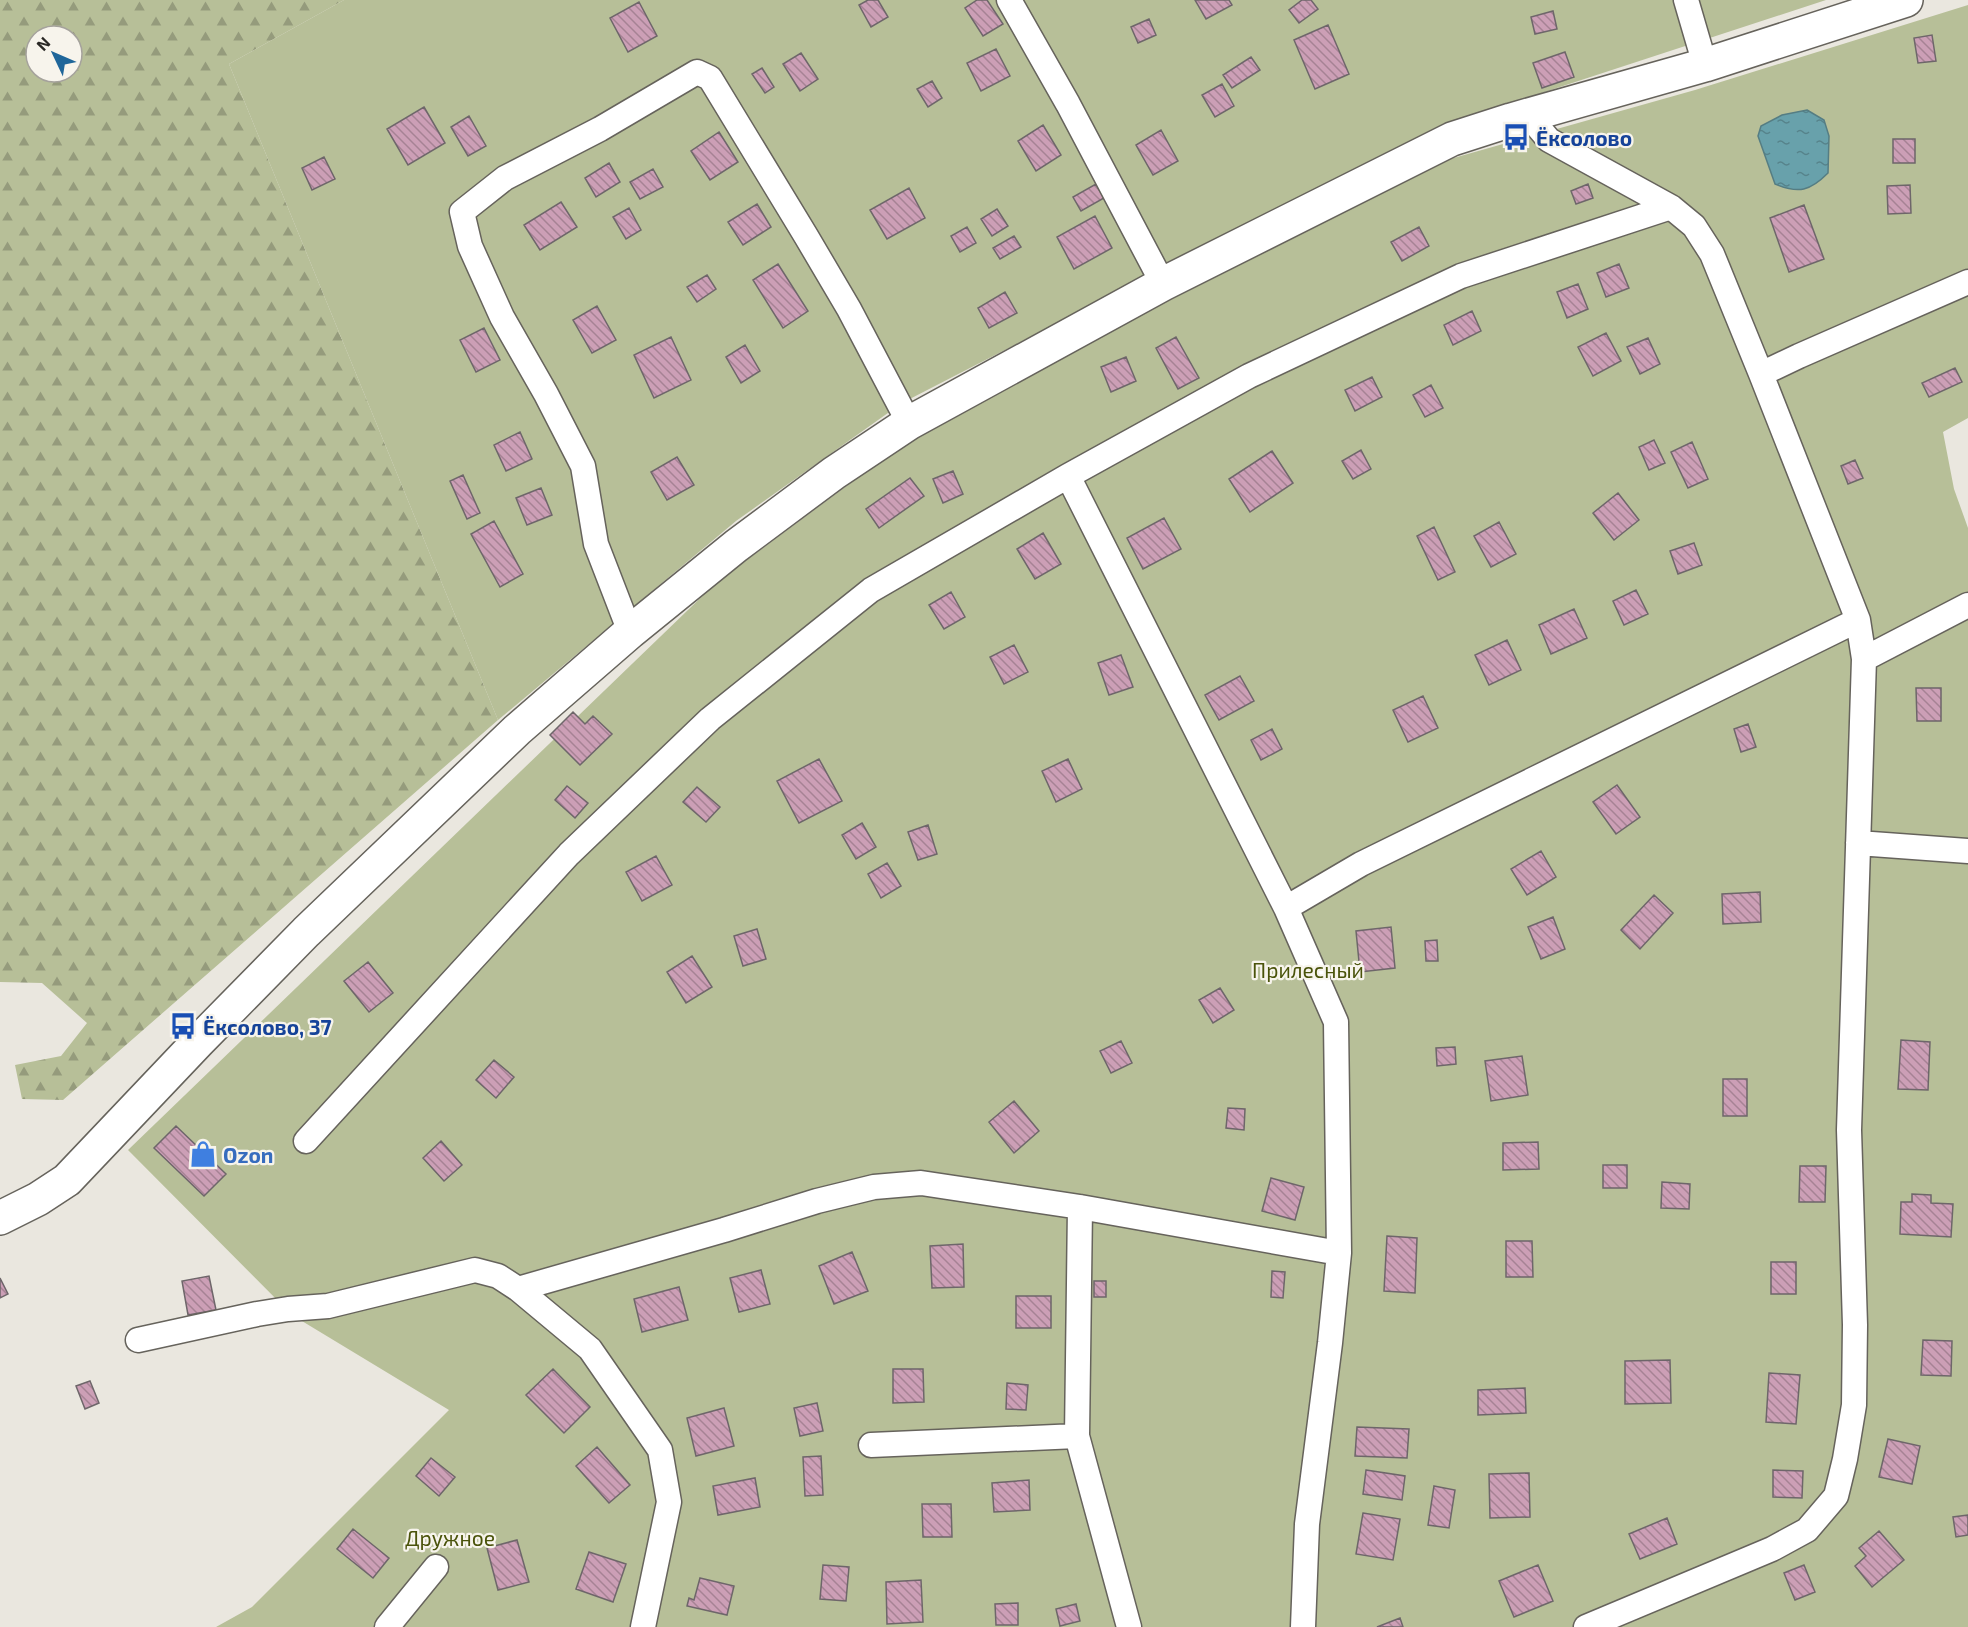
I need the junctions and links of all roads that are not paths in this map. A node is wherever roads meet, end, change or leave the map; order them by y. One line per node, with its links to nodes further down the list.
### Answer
1 (1009, 0): 8 (street)
2 (1686, 0): 4 (street)
3 (1906, 0): 4 (street)
4 (1705, 65): 5 (street)
5 (1528, 115): 6 (street); 8 (street)
6 (1671, 207): 9 (street); 11 (street)
7 (1968, 282): 9 (street)
8 (1163, 284): 10 (street)
9 (1761, 374): 13 (street)
10 (909, 423): 14 (street); 14 (street)
11 (1068, 476): 18 (street); 19 (street)
12 (1968, 605): 15 (street)
13 (1858, 620): 15 (street); 18 (street)
14 (630, 632): 21 (street)
15 (1864, 659): 16 (street)
16 (1858, 843): 17 (street); 32 (street)
17 (1968, 851)
18 (1286, 908): 22 (street)
19 (306, 1141)
20 (1080, 1207): 22 (street); 23 (street); 25 (street)
21 (0, 1218)
22 (1339, 1254): 31 (street)
23 (518, 1289): 24 (street); 29 (street)
24 (138, 1341)
25 (1077, 1436): 26 (street); 30 (street)
26 (871, 1445)
27 (436, 1567): 28 (street)
28 (387, 1627)
29 (643, 1627)
30 (1129, 1627)
31 (1303, 1627)
32 (1586, 1627)

